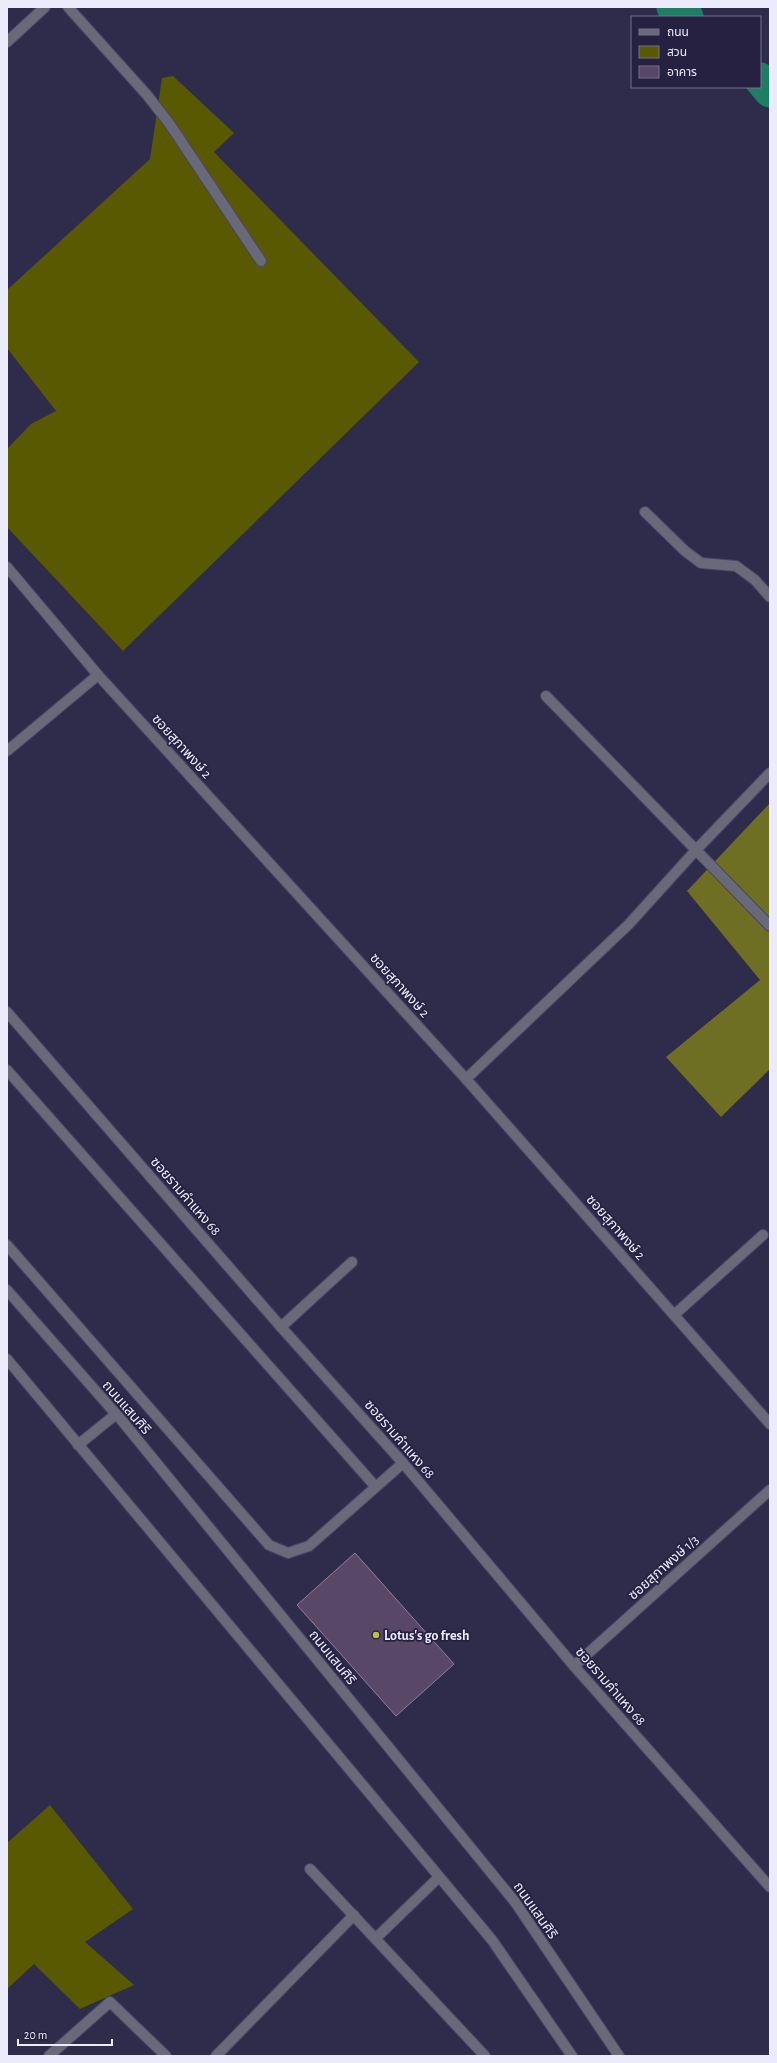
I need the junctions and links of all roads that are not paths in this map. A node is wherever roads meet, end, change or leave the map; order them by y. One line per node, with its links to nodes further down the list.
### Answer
1 (45, 7): 3 (street)
2 (68, 7): 4 (street)
3 (7, 42)
4 (261, 261)
5 (645, 512): 7 (street)
6 (7, 567): 8 (street, ซอยสุภาพงษ์ 2)
7 (770, 597)
8 (98, 675): 10 (street); 16 (street, ซอยสุภาพงษ์ 2)
9 (546, 696): 12 (street)
10 (7, 751)
11 (770, 773): 12 (street)
12 (696, 850): 13 (street); 16 (street)
13 (770, 926)
14 (7, 1012): 22 (street, ซอยรามคำแหง 68)
15 (7, 1070): 28 (street)
16 (466, 1078): 21 (street, ซอยสุภาพงษ์ 2)
17 (763, 1235): 21 (street)
18 (7, 1244): 28 (street)
19 (352, 1262): 22 (street)
20 (7, 1290): 24 (street, ถนนแสนศิริ)
21 (674, 1315): 25 (street, ซอยสุภาพงษ์ 2)
22 (281, 1327): 27 (street, ซอยรามคำแหง 68)
23 (7, 1360): 26 (street)
24 (115, 1414): 26 (street); 41 (street, ถนนแสนศิริ)
25 (770, 1424)
26 (78, 1445): 32 (street)
27 (403, 1463): 28 (street); 30 (street, ซอยรามคำแหง 68)
28 (375, 1486)
29 (770, 1490): 30 (street, ซอยสุภาพงษ์ 1/3)
30 (574, 1666): 33 (street, ซอยรามคำแหง 68)
31 (310, 1868): 34 (street)
32 (439, 1877): 35 (street); 40 (street)
33 (770, 1887)
34 (354, 1915): 35 (street); 38 (street)
35 (376, 1938): 39 (street)
36 (49, 2056): 37 (street)
37 (166, 2056)
38 (216, 2056)
39 (485, 2056)
40 (572, 2056)
41 (619, 2056)

